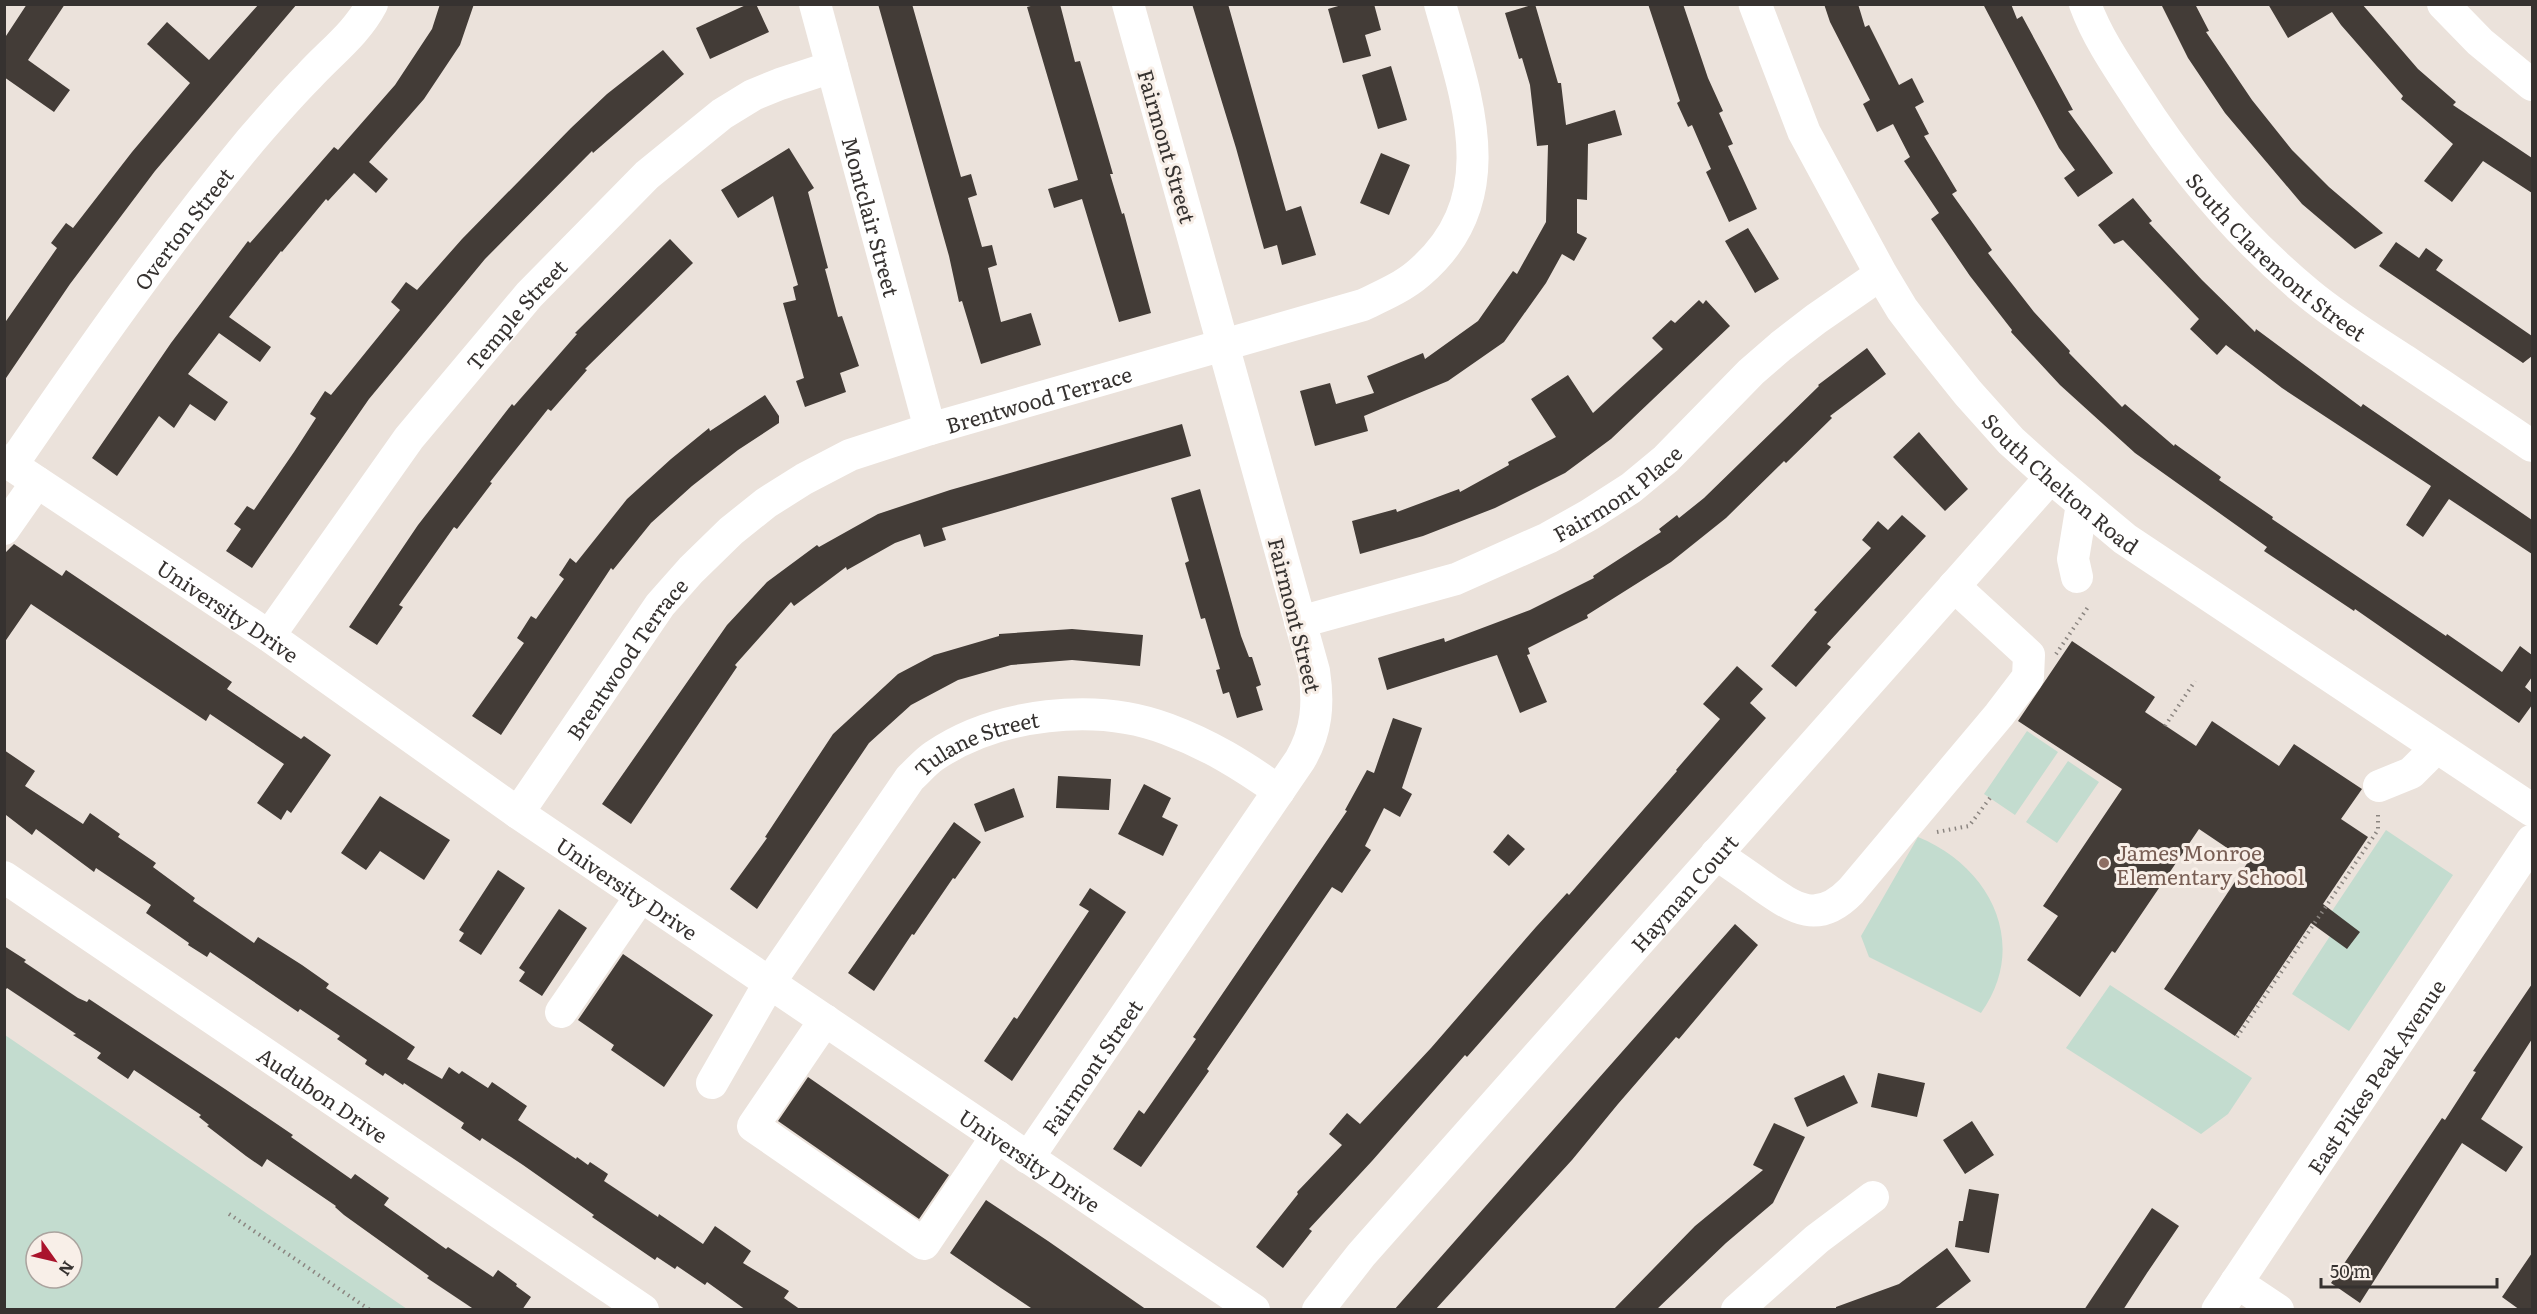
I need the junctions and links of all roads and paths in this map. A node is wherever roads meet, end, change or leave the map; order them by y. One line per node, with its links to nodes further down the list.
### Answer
1 (372, 4): 14 (street, Overton Street)
2 (815, 4): 8 (street, Montclair Street)
3 (1128, 4): 11 (street, Fairmont Street)
4 (1440, 4): 11 (street, Brentwood Terrace)
5 (1755, 4): 10 (main road, South Chelton Road)
6 (2085, 4): 13 (street, South Claremont Street)
7 (2443, 4): 9 (street)
8 (832, 67): 12 (street, Montclair Street); 21 (street, Temple Street)
9 (2532, 86)
10 (1881, 274): 15 (main road, South Chelton Road); 20 (street, Fairmont Place)
11 (1224, 344): 12 (street, Brentwood Terrace); 20 (street, Fairmont Street)
12 (930, 429): 29 (street, Brentwood Terrace)
13 (2532, 446)
14 (18, 469): 17 (street, Overton Street); 21 (street, University Drive)
15 (2050, 477): 16 (main road, South Chelton Road); 19 (street, Hayman Court)
16 (2082, 504): 18 (street); 24 (main road, South Chelton Road)
17 (4, 529)
18 (2077, 577)
19 (1954, 586): 32 (street, Hayman Court); 32 (street)
20 (1300, 622): 25 (street, Fairmont Street)
21 (269, 636): 29 (street, University Drive)
22 (2195, 681): 23 (path)
23 (2165, 726)
24 (2437, 747): 27 (street); 28 (main road, South Chelton Road)
25 (1279, 791): 35 (street, Tulane Street); 41 (street, Fairmont Street)
26 (1990, 798): 30 (path)
27 (2379, 798): 38 (path)
28 (2532, 810)
29 (518, 813): 34 (street, University Drive)
30 (1931, 833)
31 (2532, 841): 44 (main road, East Pikes Peak Avenue)
32 (1716, 854): 48 (street, Hayman Court)
33 (4, 877): 46 (street, Audubon Drive)
34 (641, 896): 35 (street, University Drive); 36 (street)
35 (770, 982): 37 (street, University Drive); 39 (street, Tulane Street)
36 (561, 1012)
37 (825, 1020): 40 (street, University Drive); 40 (street)
38 (2237, 1037)
39 (712, 1083)
40 (997, 1136): 41 (street, University Drive)
41 (1028, 1158): 47 (street, University Drive)
42 (1873, 1197): 49 (street)
43 (229, 1214): 45 (path)
44 (2236, 1282): 50 (main road, East Pikes Peak Avenue); 51 (street)
45 (370, 1310)
46 (643, 1310)
47 (1254, 1310)
48 (1318, 1310)
49 (1737, 1310)
50 (2218, 1310)
51 (2278, 1310)

